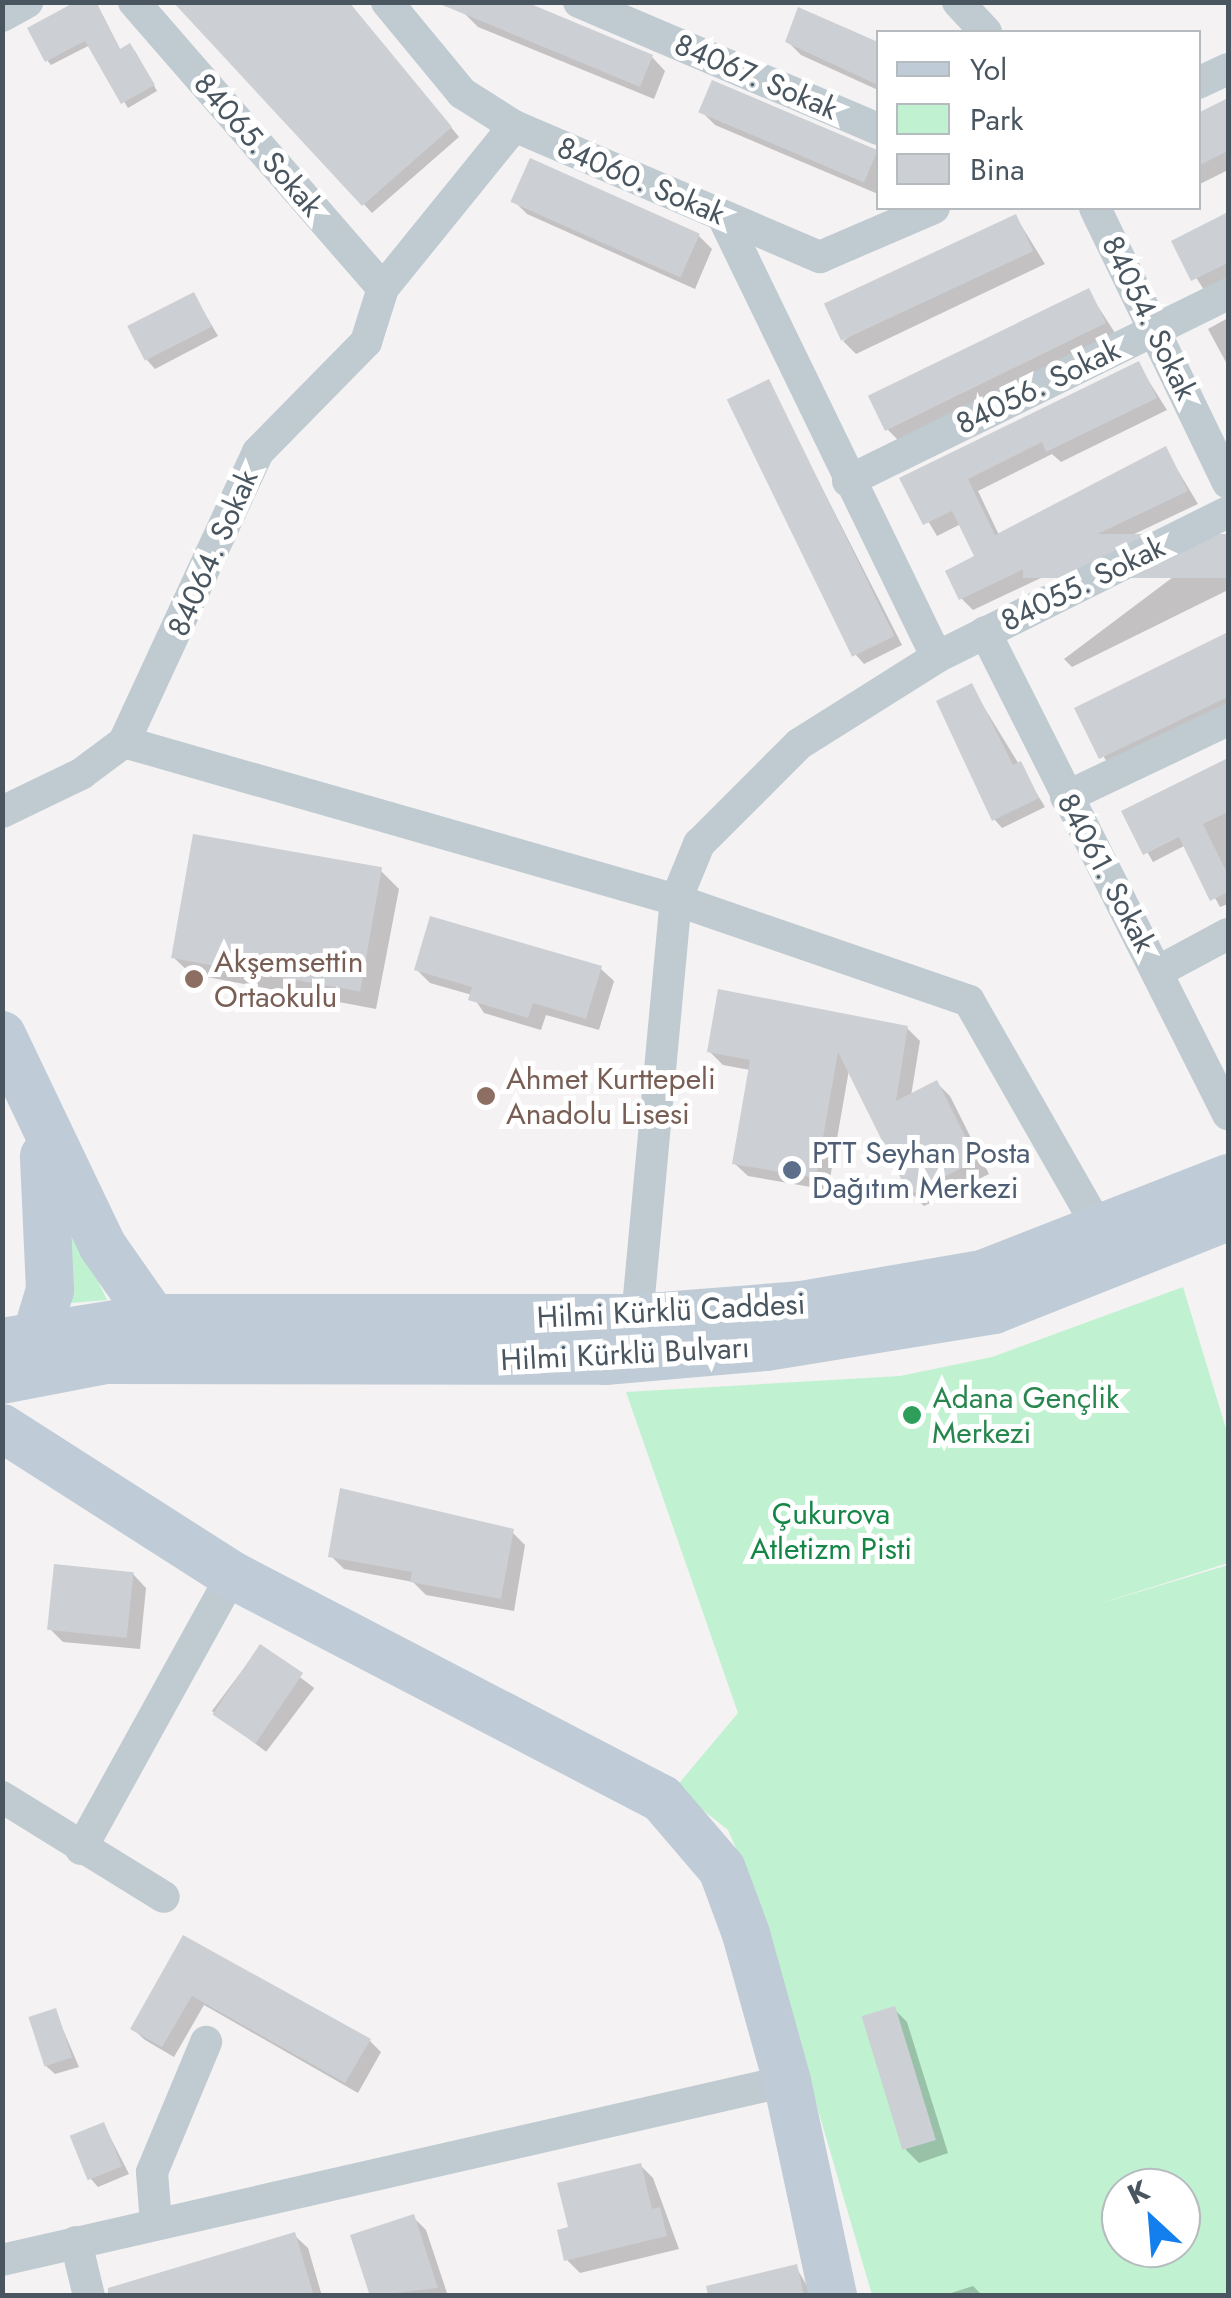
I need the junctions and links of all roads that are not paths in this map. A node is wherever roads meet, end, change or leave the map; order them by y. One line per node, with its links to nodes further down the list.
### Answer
1 (27, 2): 6 (street)
2 (134, 2): 15 (street, 84065. Sokak)
3 (387, 2): 10 (street, 84060. Sokak)
4 (579, 2): 11 (street, 84067. Sokak)
5 (958, 2): 7 (street)
6 (2, 16)
7 (984, 30)
8 (1228, 69): 9 (street)
9 (1201, 82)
10 (514, 126): 14 (street, 84060. Sokak); 15 (street, 84064. Sokak)
11 (876, 128)
12 (929, 210): 14 (street, 84060. Sokak)
13 (1096, 210): 17 (street, 84054. Sokak)
14 (722, 217): 18 (street)
15 (383, 288): 24 (street, 84064. Sokak)
16 (1228, 294): 17 (street, 84056. Sokak)
17 (1154, 330): 18 (street, 84056. Sokak); 19 (street, 84054. Sokak)
18 (848, 481): 22 (street)
19 (1228, 483)
20 (1228, 512): 21 (street, 84055. Sokak)
21 (985, 632): 22 (street, 84055. Sokak); 25 (street, 84061. Sokak)
22 (937, 657): 27 (street, 84055. Sokak)
23 (1228, 720): 25 (street)
24 (124, 742): 26 (street, 84064. Sokak); 27 (street)
25 (1066, 798): 29 (street, 84061. Sokak)
26 (2, 812)
27 (676, 900): 35 (street); 37 (street, 84055. Sokak)
28 (1228, 934): 29 (street)
29 (1158, 972): 31 (street, 84061. Sokak)
30 (2, 1034): 32 (main road)
31 (1228, 1114)
32 (40, 1122): 36 (main road); 38 (main road)
33 (1228, 1178): 35 (main road, Hilmi Kürklü Caddesi)
34 (1228, 1217): 39 (main road, Hilmi Kürklü Bulvarı)
35 (1100, 1232): 37 (main road, Hilmi Kürklü Caddesi)
36 (152, 1318): 37 (main road, Hilmi Kürklü Caddesi); 38 (main road)
37 (637, 1318)
38 (20, 1337)
39 (2, 1380)
40 (2, 1428): 41 (main road)
41 (232, 1575): 43 (street); 46 (main road)
42 (2, 1797): 43 (street)
43 (81, 1849): 44 (street)
44 (164, 1897)
45 (206, 2042): 47 (street)
46 (787, 2081): 47 (street); 51 (main road)
47 (156, 2224): 48 (street)
48 (76, 2242): 49 (street); 50 (street)
49 (2, 2260)
50 (89, 2296)
51 (834, 2296)

